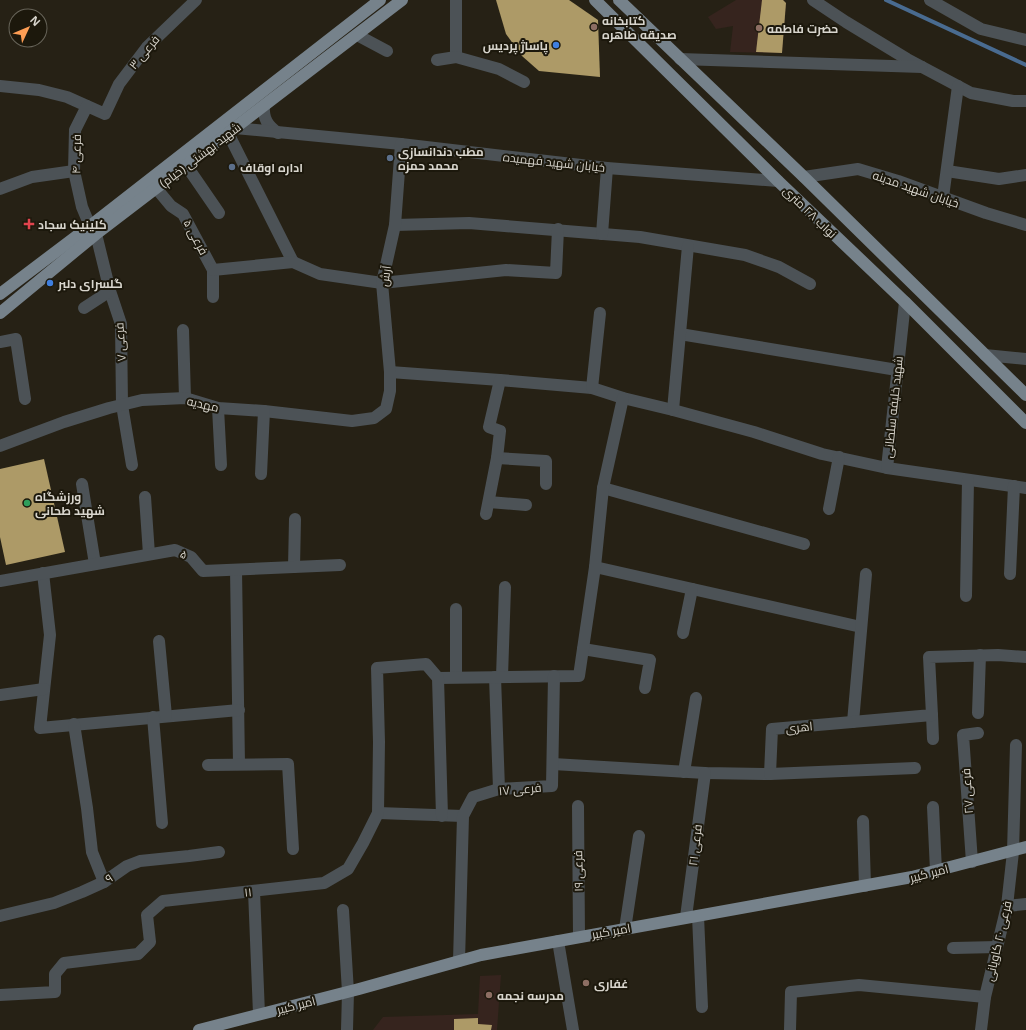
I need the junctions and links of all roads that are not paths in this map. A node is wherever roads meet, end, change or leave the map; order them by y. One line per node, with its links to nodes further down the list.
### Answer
1 (196, 0): 20 (street, فرعی ۳)
2 (380, 0): 39 (main road, شهید بهشتی (خیام))
3 (402, 0): 9 (main road, شهید بهشتی (خیام))
4 (456, 0): 12 (street)
5 (595, 0): 31 (main road, نواب ۲۸ متری)
6 (619, 0): 13 (main road, نواب ۲۸ متری)
7 (813, 0): 15 (street)
8 (930, 0): 10 (street)
9 (356, 35): 11 (street); 21 (main road, شهید بهشتی (خیام))
10 (1026, 40)
11 (387, 51)
12 (456, 57): 14 (street); 16 (street)
13 (680, 59): 15 (street); 30 (main road, نواب ۲۸ متری)
14 (436, 60)
15 (922, 67): 18 (street)
16 (524, 82)
17 (0, 86): 20 (street)
18 (958, 86): 19 (street); 28 (street)
19 (1026, 101)
20 (86, 106): 27 (street, فرعی ۴)
21 (264, 106): 22 (main road, شهید بهشتی (خیام)); 23 (street)
22 (232, 131): 23 (street, خیابان شهید فهمیده); 25 (main road, شهید بهشتی (خیام)); 42 (street)
23 (278, 133): 24 (street, خیابان شهید فهمیده)
24 (401, 144): 26 (street, خیابان شهید فهمیده); 36 (street, آرش)
25 (186, 165): 32 (main road, شهید بهشتی (خیام)); 35 (street)
26 (607, 168): 31 (street, خیابان شهید فهمیده); 40 (street)
27 (74, 171): 33 (street); 39 (street, فرعی ۴)
28 (947, 171): 29 (street); 34 (street)
29 (1026, 175)
30 (804, 176): 34 (street, خیابان شهید مدینه); 56 (main road, نواب ۲۸ متری)
31 (778, 181): 49 (main road, نواب ۲۸ متری)
32 (156, 188): 39 (main road, شهید بهشتی (خیام)); 43 (street, فرعی ۵)
33 (0, 189)
34 (943, 197): 37 (street, خیابان شهید مدینه)
35 (219, 213)
36 (395, 225): 38 (street); 44 (street, آرش)
37 (1026, 226)
38 (558, 229): 40 (street); 44 (street)
39 (93, 230): 46 (street, فرعی ۷); 47 (main road, شهید بهشتی (خیام)); 52 (main road, شهید بهشتی (خیام))
40 (602, 234): 41 (street)
41 (688, 246): 45 (street); 54 (street)
42 (293, 262): 43 (street); 44 (street)
43 (213, 270): 48 (street, فرعی ۵)
44 (382, 283): 59 (street, آرش)
45 (810, 284)
46 (110, 291): 50 (street); 66 (street, فرعی ۷)
47 (0, 294)
48 (213, 298)
49 (905, 302): 58 (street, شهید خلیفه سلطانی); 71 (main road, نواب ۲۸ متری)
50 (84, 308)
51 (600, 312): 61 (street)
52 (0, 313)
53 (183, 330): 63 (street)
54 (680, 334): 58 (street); 69 (street)
55 (0, 342): 65 (street)
56 (985, 355): 57 (street); 62 (main road, نواب ۲۸ متری)
57 (1026, 359)
58 (897, 370): 77 (street, شهید خلیفه سلطانی)
59 (390, 372): 60 (street); 68 (street, آرش)
60 (500, 380): 61 (street); 74 (street)
61 (592, 388): 64 (street)
62 (1026, 395)
63 (185, 398): 66 (street, مهدیه); 67 (street, مهدیه)
64 (623, 398): 69 (street); 83 (street)
65 (25, 399)
66 (122, 404): 72 (street, مهدیه); 75 (street, فرعی ۷)
67 (218, 408): 70 (street, مهدیه); 76 (street)
68 (386, 409): 70 (street, مهدیه)
69 (673, 410): 73 (street)
70 (264, 411): 78 (street)
71 (1026, 423)
72 (0, 446)
73 (839, 457): 77 (street); 86 (street)
74 (497, 458): 81 (street); 85 (street)
75 (132, 465)
76 (221, 465)
77 (887, 468): 79 (street, شهید خلیفه سلطانی)
78 (261, 474)
79 (968, 480): 82 (street, شهید خلیفه سلطانی); 101 (street)
80 (82, 484): 90 (street)
81 (546, 484)
82 (1020, 487): 97 (street)
83 (603, 488): 88 (street); 93 (street)
84 (145, 497): 89 (street)
85 (526, 505)
86 (829, 509)
87 (295, 519): 92 (street)
88 (804, 544)
89 (149, 554): 90 (street, ۵); 94 (street, ۵)
90 (95, 564): 95 (street, ۵)
91 (340, 565): 92 (street, ۵)
92 (294, 567): 94 (street, ۵)
93 (595, 567): 100 (street); 106 (street)
94 (236, 570): 117 (street)
95 (43, 573): 98 (street, ۵); 113 (street)
96 (866, 574): 103 (street)
97 (1010, 574)
98 (0, 581)
99 (505, 587): 111 (street)
100 (692, 590): 103 (street); 104 (street)
101 (966, 596)
102 (456, 609): 110 (street)
103 (861, 627): 122 (street)
104 (683, 633)
105 (159, 641): 120 (street)
106 (583, 649): 109 (street); 114 (street)
107 (980, 655): 108 (street); 118 (street); 119 (street)
108 (1026, 657)
109 (554, 676): 111 (street); 128 (street, فرعی ۱۷)
110 (456, 677): 111 (street); 112 (street)
111 (499, 677): 134 (street)
112 (438, 678): 137 (street, ۱۱); 138 (street)
113 (44, 688): 115 (street); 123 (street)
114 (645, 688)
115 (0, 695)
116 (696, 698): 131 (street)
117 (239, 710): 120 (street); 127 (street)
118 (978, 713)
119 (932, 715): 122 (street, اهری); 125 (street)
120 (166, 716): 121 (street)
121 (153, 717): 123 (street); 141 (street)
122 (854, 722): 133 (street, اهری)
123 (74, 724): 149 (street)
124 (978, 733): 147 (street, فرعی ۲۷)
125 (933, 739)
126 (1016, 745): 146 (street, فرعی ۲۰ کاویانی)
127 (239, 764): 129 (street); 144 (street)
128 (553, 764): 131 (street); 134 (street, فرعی ۱۷)
129 (208, 765)
130 (914, 768): 133 (street)
131 (684, 772): 132 (street)
132 (705, 773): 133 (street); 156 (street, فرعی ۲۱)
133 (770, 774)
134 (499, 789): 139 (street, فرعی ۱۷)
135 (578, 806): 158 (street, فرعی ۱۹)
136 (932, 807): 148 (street)
137 (378, 813): 138 (street); 151 (street, ۱۱)
138 (442, 816): 139 (street)
139 (463, 816): 162 (street, فرعی ۱۷)
140 (863, 821): 150 (street)
141 (162, 823)
142 (639, 836): 157 (street)
143 (1026, 847): 146 (main road, امیر کبیر)
144 (293, 849)
145 (219, 852): 149 (street, ۹)
146 (1013, 852): 147 (main road, امیر کبیر); 153 (street, فرعی ۲۰ کاویانی)
147 (972, 862): 148 (main road, امیر کبیر)
148 (936, 871): 150 (main road, امیر کبیر)
149 (104, 882): 155 (street, ۹)
150 (865, 886): 156 (main road, امیر کبیر)
151 (254, 891): 164 (street, ۱۱); 167 (street)
152 (1026, 904): 153 (street)
153 (1007, 906): 160 (street, فرعی ۲۰ کاویانی)
154 (343, 910): 163 (street)
155 (0, 916)
156 (692, 916): 157 (main road, امیر کبیر); 166 (street, فرعی ۲۱)
157 (625, 929): 158 (main road, امیر کبیر)
158 (579, 937): 159 (main road, امیر کبیر)
159 (558, 941): 162 (main road, امیر کبیر); 171 (street)
160 (997, 947): 161 (street); 165 (street, فرعی ۲۰ کاویانی)
161 (953, 948)
162 (459, 961): 163 (main road, امیر کبیر)
163 (348, 992): 167 (main road, امیر کبیر); 170 (street)
164 (0, 995)
165 (985, 997): 172 (street); 173 (street, فرعی ۲۰ کاویانی)
166 (702, 1007)
167 (259, 1014): 168 (main road, امیر کبیر)
168 (235, 1025): 169 (main road, امیر کبیر)
169 (199, 1030)
170 (348, 1030)
171 (573, 1030)
172 (790, 1030)
173 (981, 1030)

